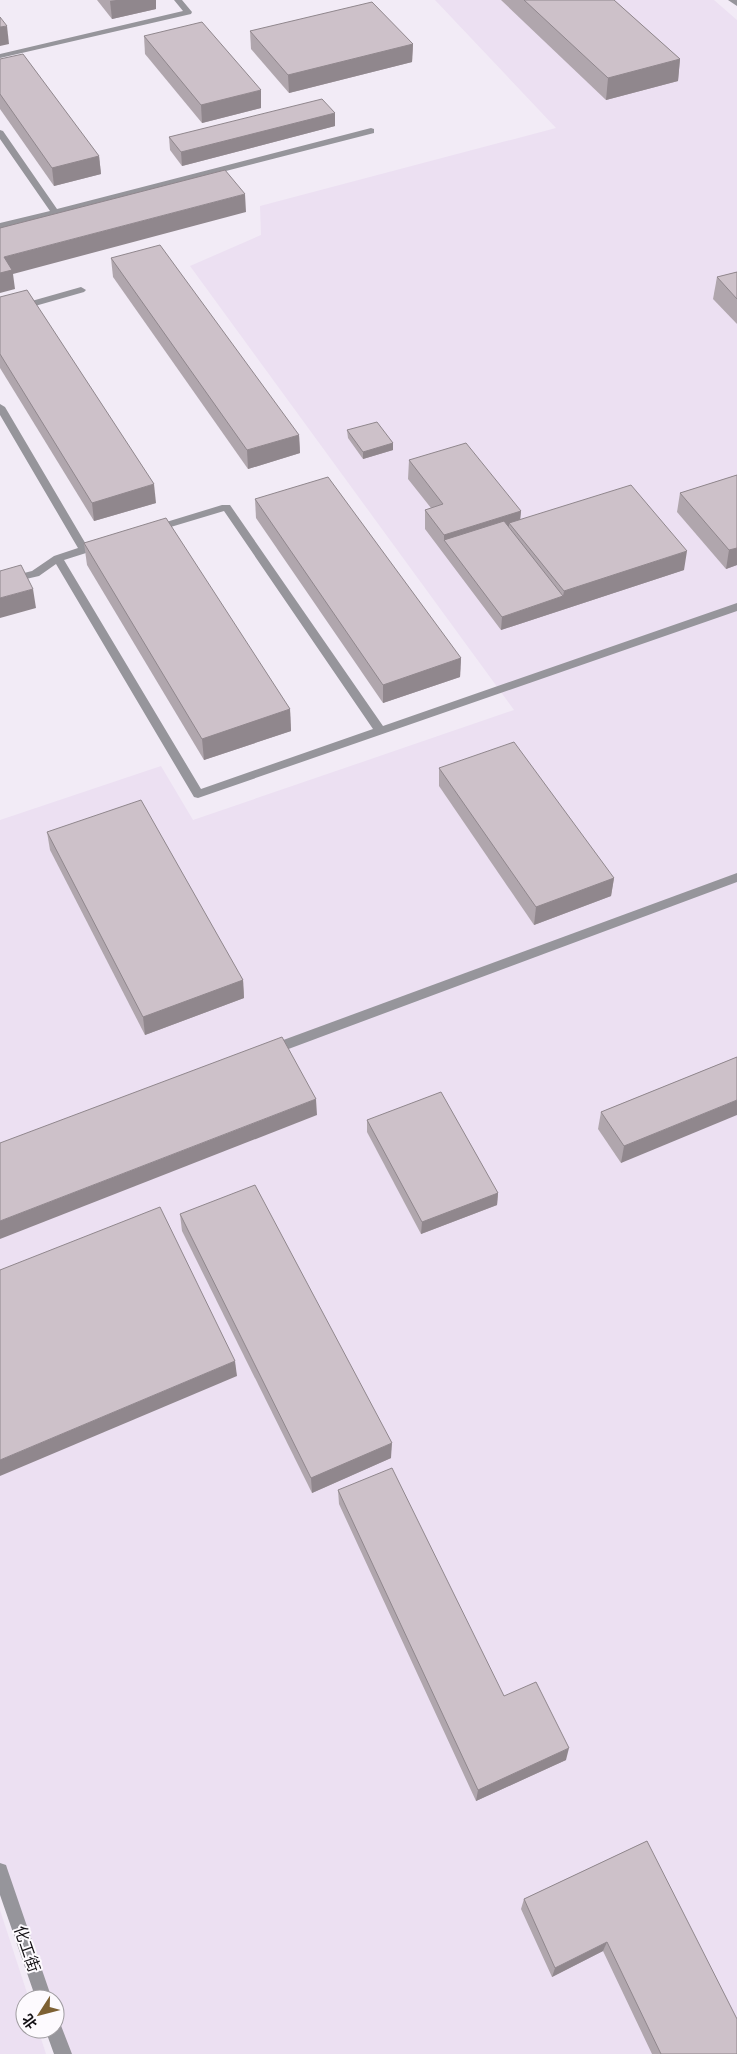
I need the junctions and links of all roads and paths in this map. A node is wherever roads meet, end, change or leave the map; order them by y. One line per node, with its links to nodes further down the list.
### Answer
1 (178, 0): 4 (street)
2 (732, 0): 3 (street)
3 (737, 4)
4 (0, 56)
5 (371, 130): 7 (street)
6 (0, 133): 7 (street)
7 (55, 212): 8 (street)
8 (0, 226)
9 (81, 290): 10 (street)
10 (0, 313)
11 (0, 406): 14 (street)
12 (141, 533): 18 (street)
13 (112, 541): 14 (street)
14 (84, 550): 15 (street)
15 (58, 558): 16 (street); 18 (street)
16 (0, 582)
17 (737, 607): 18 (street)
18 (380, 730)
19 (737, 877): 20 (street)
20 (262, 1054)
21 (0, 1871): 22 (street, 化工街)
22 (41, 1989)
23 (57, 2039): 24 (street)
24 (62, 2054)

